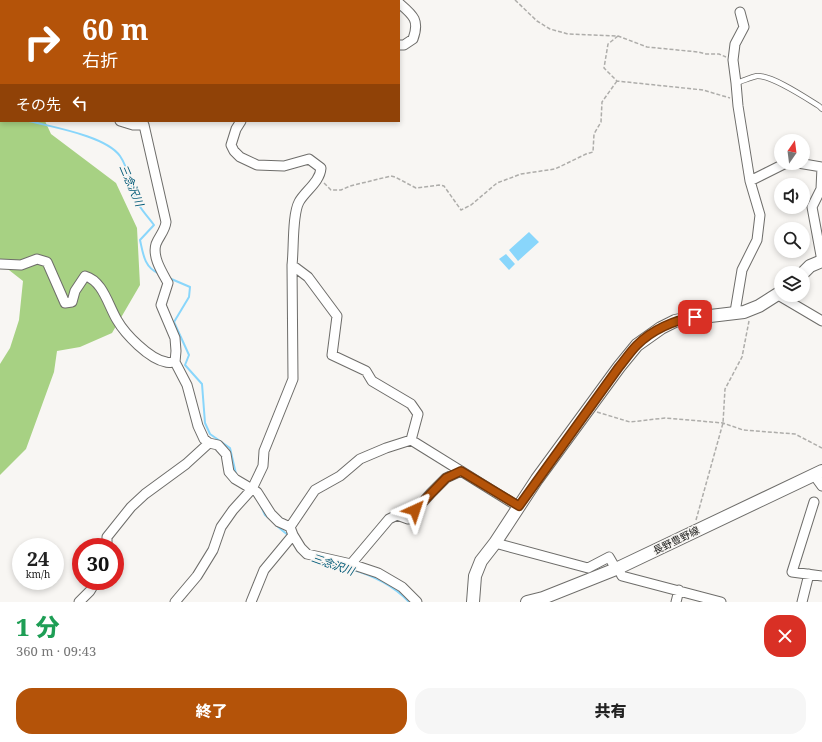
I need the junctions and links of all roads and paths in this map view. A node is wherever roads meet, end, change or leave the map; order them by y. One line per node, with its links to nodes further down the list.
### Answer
1 (515, 0): 4 (path)
2 (400, 4): 5 (street)
3 (740, 12): 6 (street)
4 (618, 36): 6 (path); 7 (path)
5 (400, 45)
6 (733, 60): 8 (street)
7 (617, 81): 9 (path); 15 (path)
8 (736, 83): 9 (street); 10 (lane)
9 (738, 100): 16 (street)
10 (822, 109)
11 (123, 122): 26 (street)
12 (240, 122): 15 (street)
13 (810, 165): 17 (street)
14 (774, 169): 16 (street)
15 (318, 178): 19 (street)
16 (750, 181): 23 (street)
17 (822, 261): 20 (street)
18 (0, 264): 26 (street)
19 (292, 264): 29 (street); 35 (street)
20 (810, 266)
21 (774, 296): 23 (street)
22 (793, 302): 25 (street)
23 (735, 312): 27 (street)
24 (749, 320): 28 (path)
25 (822, 321)
26 (175, 362): 30 (street)
27 (588, 410): 28 (path); 37 (street)
28 (723, 423): 31 (path); 38 (path)
29 (411, 440): 32 (street); 39 (street)
30 (209, 443): 35 (street); 40 (street)
31 (822, 448)
32 (461, 471): 37 (street); 42 (street)
33 (818, 473): 34 (street); 38 (street, 長野豊野線)
34 (822, 486)
35 (252, 489): 39 (street); 49 (street)
36 (814, 502): 44 (street)
37 (519, 506): 41 (street)
38 (693, 532): 43 (street, 長野豊野線)
39 (291, 535): 42 (street); 50 (street)
40 (107, 538)
41 (495, 543): 43 (street); 52 (street)
42 (351, 564): 51 (street)
43 (617, 569): 47 (street); 53 (street, 長野豊野線)
44 (809, 574): 45 (street); 56 (street)
45 (822, 576)
46 (91, 590): 48 (street)
47 (679, 590): 54 (street); 55 (street)
48 (80, 602)
49 (175, 602)
50 (251, 602)
51 (417, 602)
52 (473, 602)
53 (527, 602)
54 (676, 602)
55 (720, 602)
56 (802, 602)

